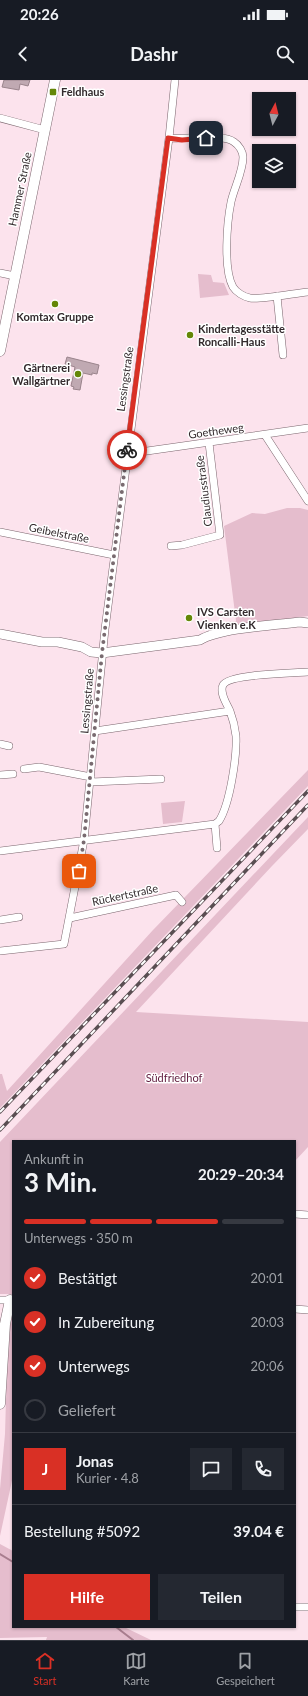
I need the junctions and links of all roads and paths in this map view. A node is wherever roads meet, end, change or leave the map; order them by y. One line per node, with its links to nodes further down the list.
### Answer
1 (55, 80): 4 (main road, Hammer Straße)
2 (174, 80): 5 (street, Lessingstraße)
3 (0, 118): 4 (street)
4 (45, 130): 7 (main road, Hammer Straße)
5 (168, 138): 9 (street); 15 (street, Lessingstraße)
6 (0, 273): 7 (street)
7 (15, 276): 10 (main road, Hammer Straße)
8 (308, 292): 9 (street)
9 (277, 296): 11 (street)
10 (0, 351)
11 (283, 355)
12 (308, 428): 13 (street, Goetheweg)
13 (265, 435): 14 (street, Goetheweg); 16 (street)
14 (209, 443): 15 (street, Goetheweg); 18 (street, Claudiusstraße)
15 (126, 454): 19 (street, Lessingstraße)
16 (308, 501)
17 (0, 532): 19 (street, Geibelstraße)
18 (171, 546)
19 (114, 555): 22 (street, Lessingstraße)
20 (308, 623): 22 (street)
21 (0, 634): 22 (street)
22 (102, 653): 25 (street, Lessingstraße)
23 (308, 672): 24 (street)
24 (230, 711): 25 (street); 33 (street)
25 (95, 731): 31 (street, Lessingstraße)
26 (0, 744): 27 (street)
27 (9, 746)
28 (24, 769): 31 (street)
29 (13, 774): 30 (street)
30 (0, 775)
31 (91, 779): 32 (street); 34 (street, Lessingstraße)
32 (161, 779)
33 (215, 824): 34 (street); 35 (street)
34 (84, 840): 36 (street); 39 (street, Lessingstraße)
35 (217, 848)
36 (0, 851)
37 (182, 902): 39 (street, Rückertstraße)
38 (19, 917): 40 (street)
39 (70, 918): 41 (street, Lessingstraße)
40 (0, 920)
41 (0, 951)
42 (296, 1214): 43 (street)
43 (308, 1215)
44 (8, 1300): 47 (main road)
45 (296, 1309): 46 (street)
46 (308, 1310)
47 (0, 1404)
48 (296, 1607): 49 (street)
49 (308, 1607)

